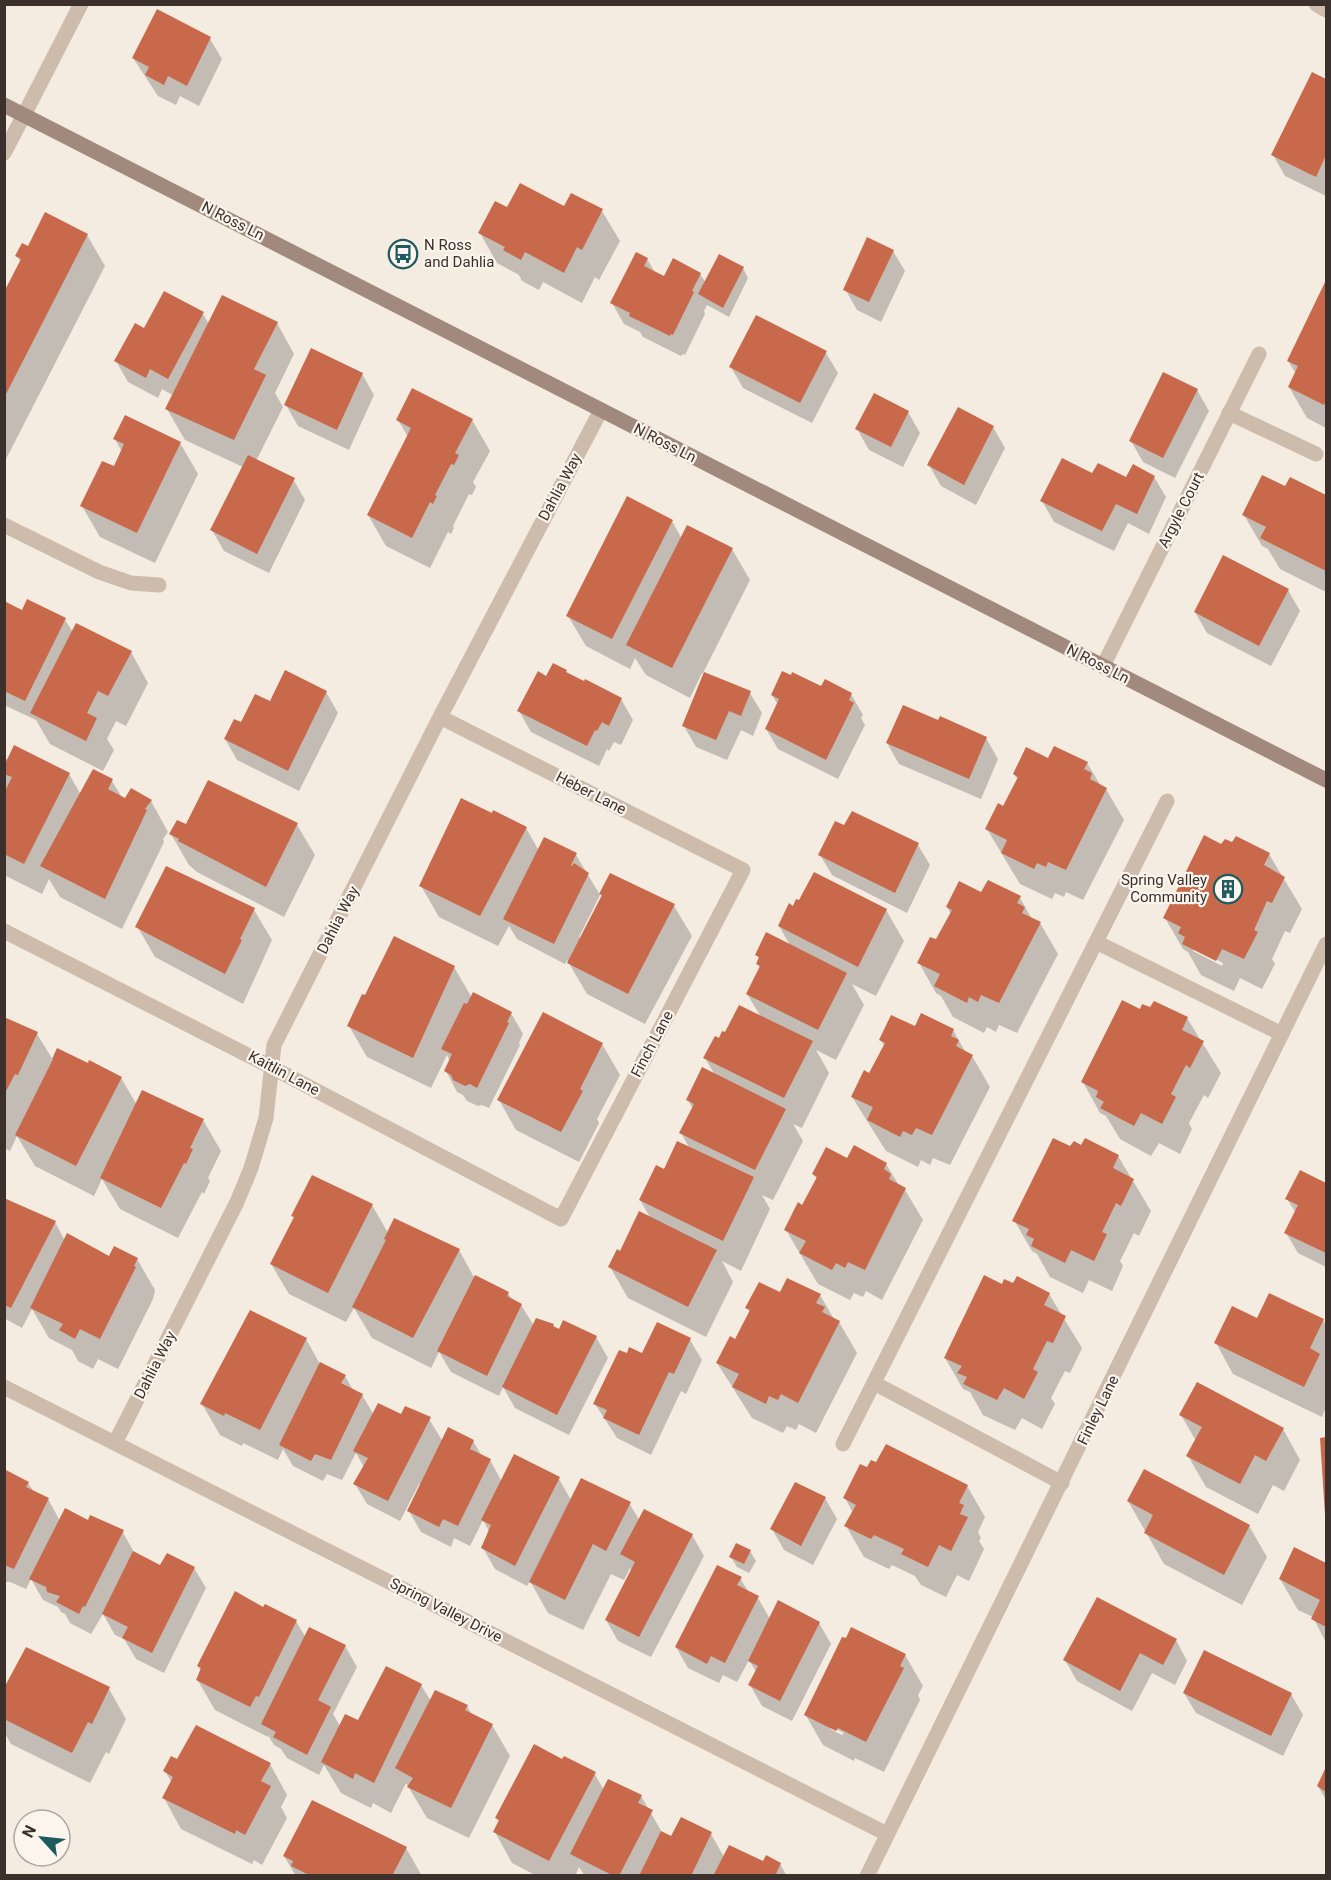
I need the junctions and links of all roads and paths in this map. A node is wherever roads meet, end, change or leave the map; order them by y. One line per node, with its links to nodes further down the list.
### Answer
1 (81, 4): 5 (street)
2 (1316, 4): 3 (street)
3 (1326, 10)
4 (4, 105): 5 (main road, N Ross Ln)
5 (24, 115): 6 (street); 8 (main road, N Ross Ln)
6 (4, 153)
7 (1259, 354): 9 (street, Argyle Court)
8 (601, 410): 13 (main road, N Ross Ln); 14 (street, Dahlia Way)
9 (1229, 413): 10 (street); 13 (street, Argyle Court)
10 (1316, 454)
11 (4, 525): 12 (street)
12 (159, 585)
13 (1103, 666): 15 (main road, N Ross Ln)
14 (440, 717): 17 (street, Heber Lane); 22 (street, Dahlia Way)
15 (1326, 780)
16 (1167, 801): 19 (street)
17 (743, 870): 23 (street, Finch Lane)
18 (4, 931): 22 (street, Kaitlin Lane)
19 (1096, 942): 21 (street); 24 (street)
20 (1326, 944): 21 (street, Finley Lane)
21 (1282, 1034): 28 (street, Finley Lane)
22 (271, 1067): 23 (street, Kaitlin Lane); 26 (street, Dahlia Way)
23 (561, 1219)
24 (874, 1383): 27 (street); 28 (street)
25 (4, 1387): 26 (street, Spring Valley Drive)
26 (115, 1443): 29 (street, Spring Valley Drive)
27 (843, 1444)
28 (1062, 1483): 29 (street, Finley Lane)
29 (887, 1834): 30 (street, Finley Lane)
30 (867, 1875)

